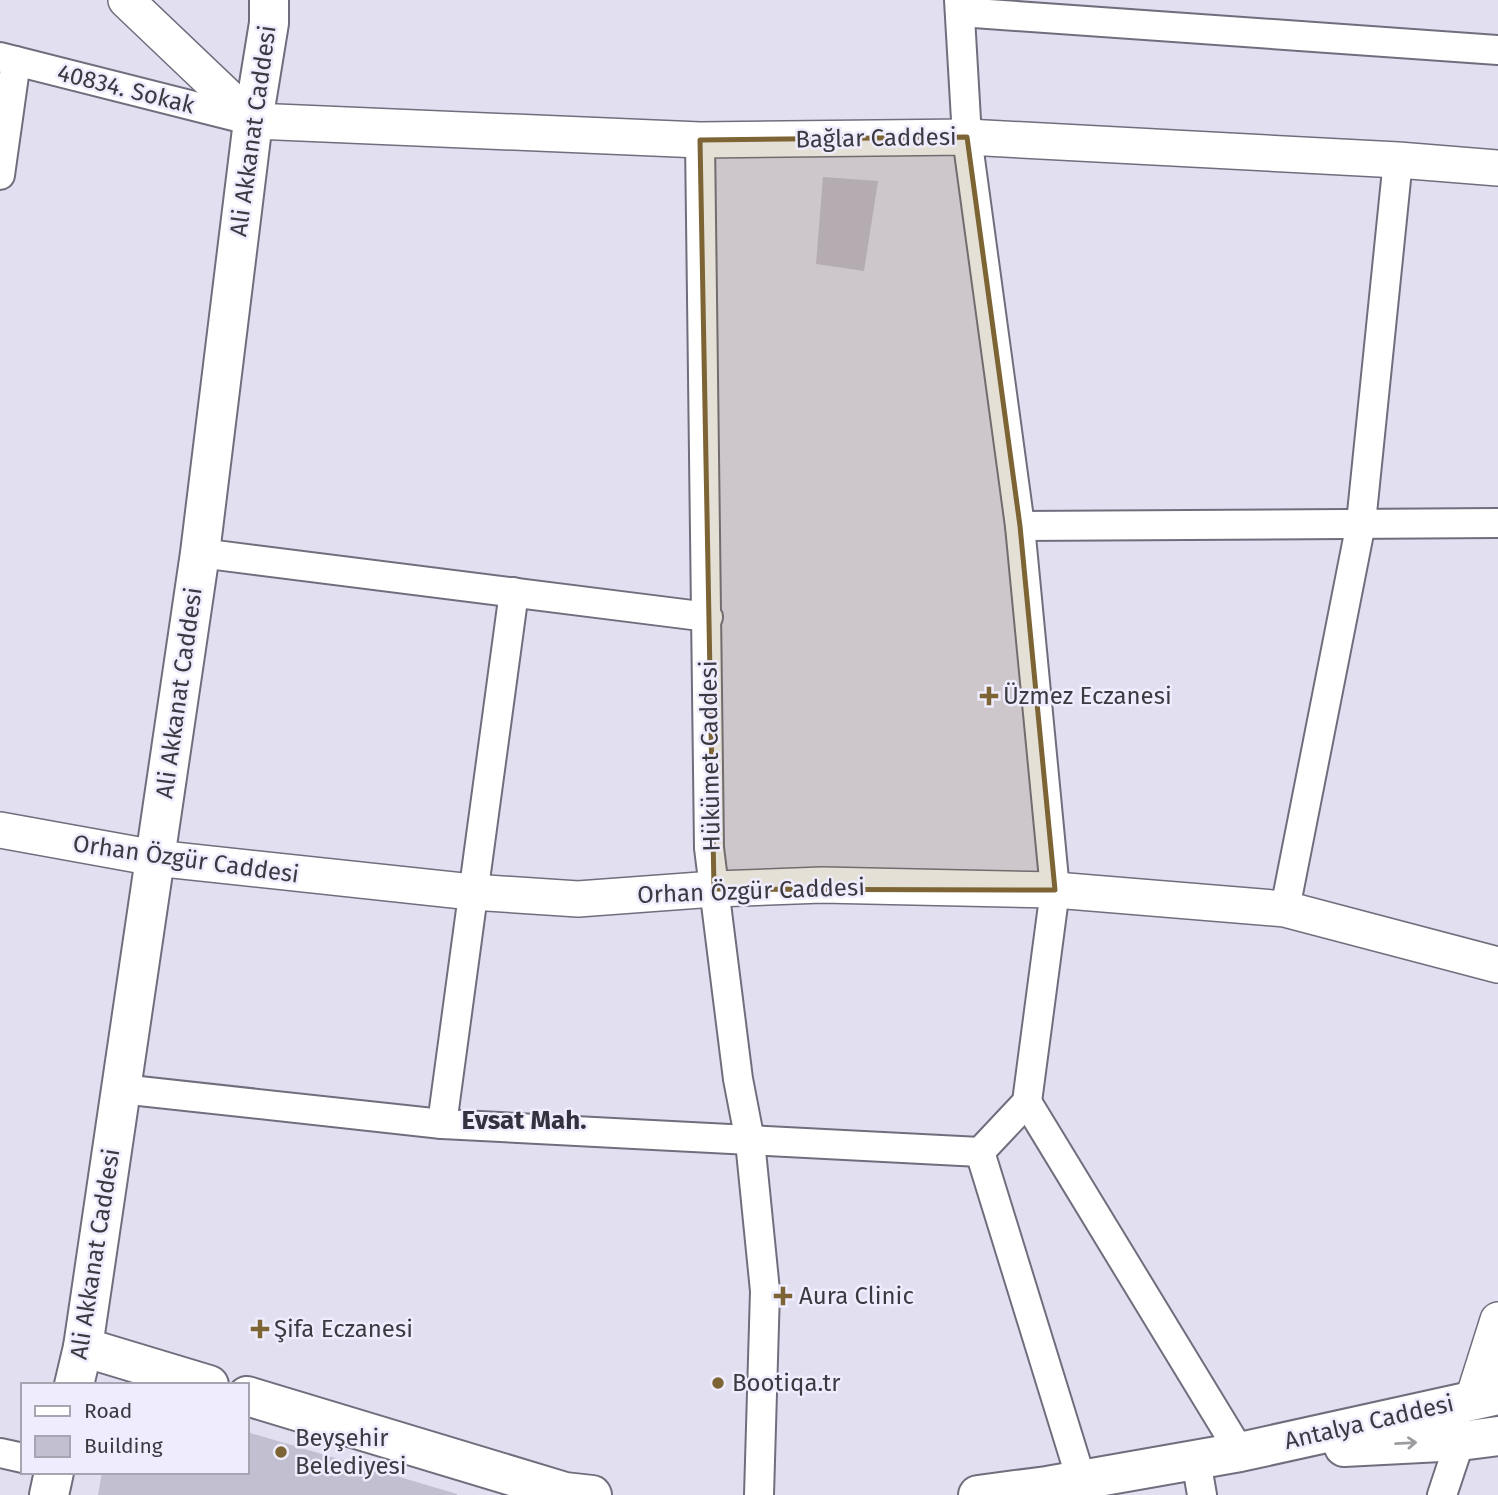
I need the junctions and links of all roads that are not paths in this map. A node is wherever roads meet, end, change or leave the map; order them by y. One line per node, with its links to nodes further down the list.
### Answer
1 (126, 0): 6 (street)
2 (268, 0): 6 (main road, Ali Akkanat Caddesi)
3 (960, 6): 4 (street); 7 (street)
4 (1498, 50)
5 (8, 59): 6 (street, 40834. Sokak); 11 (street)
6 (253, 121): 8 (street, Bağlar Caddesi); 15 (main road, Ali Akkanat Caddesi)
7 (967, 137): 8 (street, Bağlar Caddesi); 9 (street, Bağlar Caddesi); 14 (street)
8 (700, 140): 17 (street, Hükümet Caddesi)
9 (1398, 160): 10 (street, Bağlar Caddesi); 12 (street)
10 (1498, 168)
11 (0, 175)
12 (1361, 523): 13 (street); 14 (street); 23 (street)
13 (1498, 523)
14 (1020, 526): 21 (street)
15 (200, 553): 16 (street); 19 (main road, Ali Akkanat Caddesi)
16 (514, 592): 17 (street); 22 (street)
17 (708, 617): 20 (street, Hükümet Caddesi)
18 (0, 831): 19 (street, Orhan Özgür Caddesi)
19 (155, 858): 22 (street, Orhan Özgür Caddesi); 25 (main road, Ali Akkanat Caddesi)
20 (715, 889): 21 (street, Orhan Özgür Caddesi); 22 (street, Orhan Özgür Caddesi); 28 (street, Hükümet Caddesi)
21 (1055, 890): 23 (street, Orhan Özgür Caddesi); 26 (street)
22 (472, 892): 27 (street)
23 (1285, 909): 24 (street, Orhan Özgür Caddesi)
24 (1498, 965)
25 (121, 1089): 27 (street); 31 (main road, Ali Akkanat Caddesi)
26 (1027, 1102): 29 (street); 38 (street)
27 (442, 1124): 28 (street)
28 (751, 1140): 29 (street); 47 (street, Hükümet Caddesi)
29 (980, 1152): 43 (street)
30 (1498, 1320): 35 (street)
31 (83, 1347): 32 (main road, Ali Akkanat Caddesi); 33 (main road)
32 (74, 1383)
33 (202, 1383)
34 (248, 1396): 44 (main road)
35 (1486, 1397): 37 (main road); 38 (main road, Antalya Caddesi)
36 (1498, 1436): 37 (main road, Antalya Caddesi)
37 (1460, 1441): 38 (main road, Antalya Caddesi, one-way to 37); 49 (street)
38 (1240, 1452): 42 (main road, Antalya Caddesi)
39 (0, 1453): 40 (street)
40 (21, 1458)
41 (54, 1474): 45 (main road)
42 (1199, 1477): 43 (main road, Antalya Caddesi)
43 (1058, 1487): 48 (main road, Antalya Caddesi)
44 (526, 1488): 46 (main road)
45 (49, 1495)
46 (592, 1495)
47 (759, 1495)
48 (978, 1495)
49 (1442, 1495)

